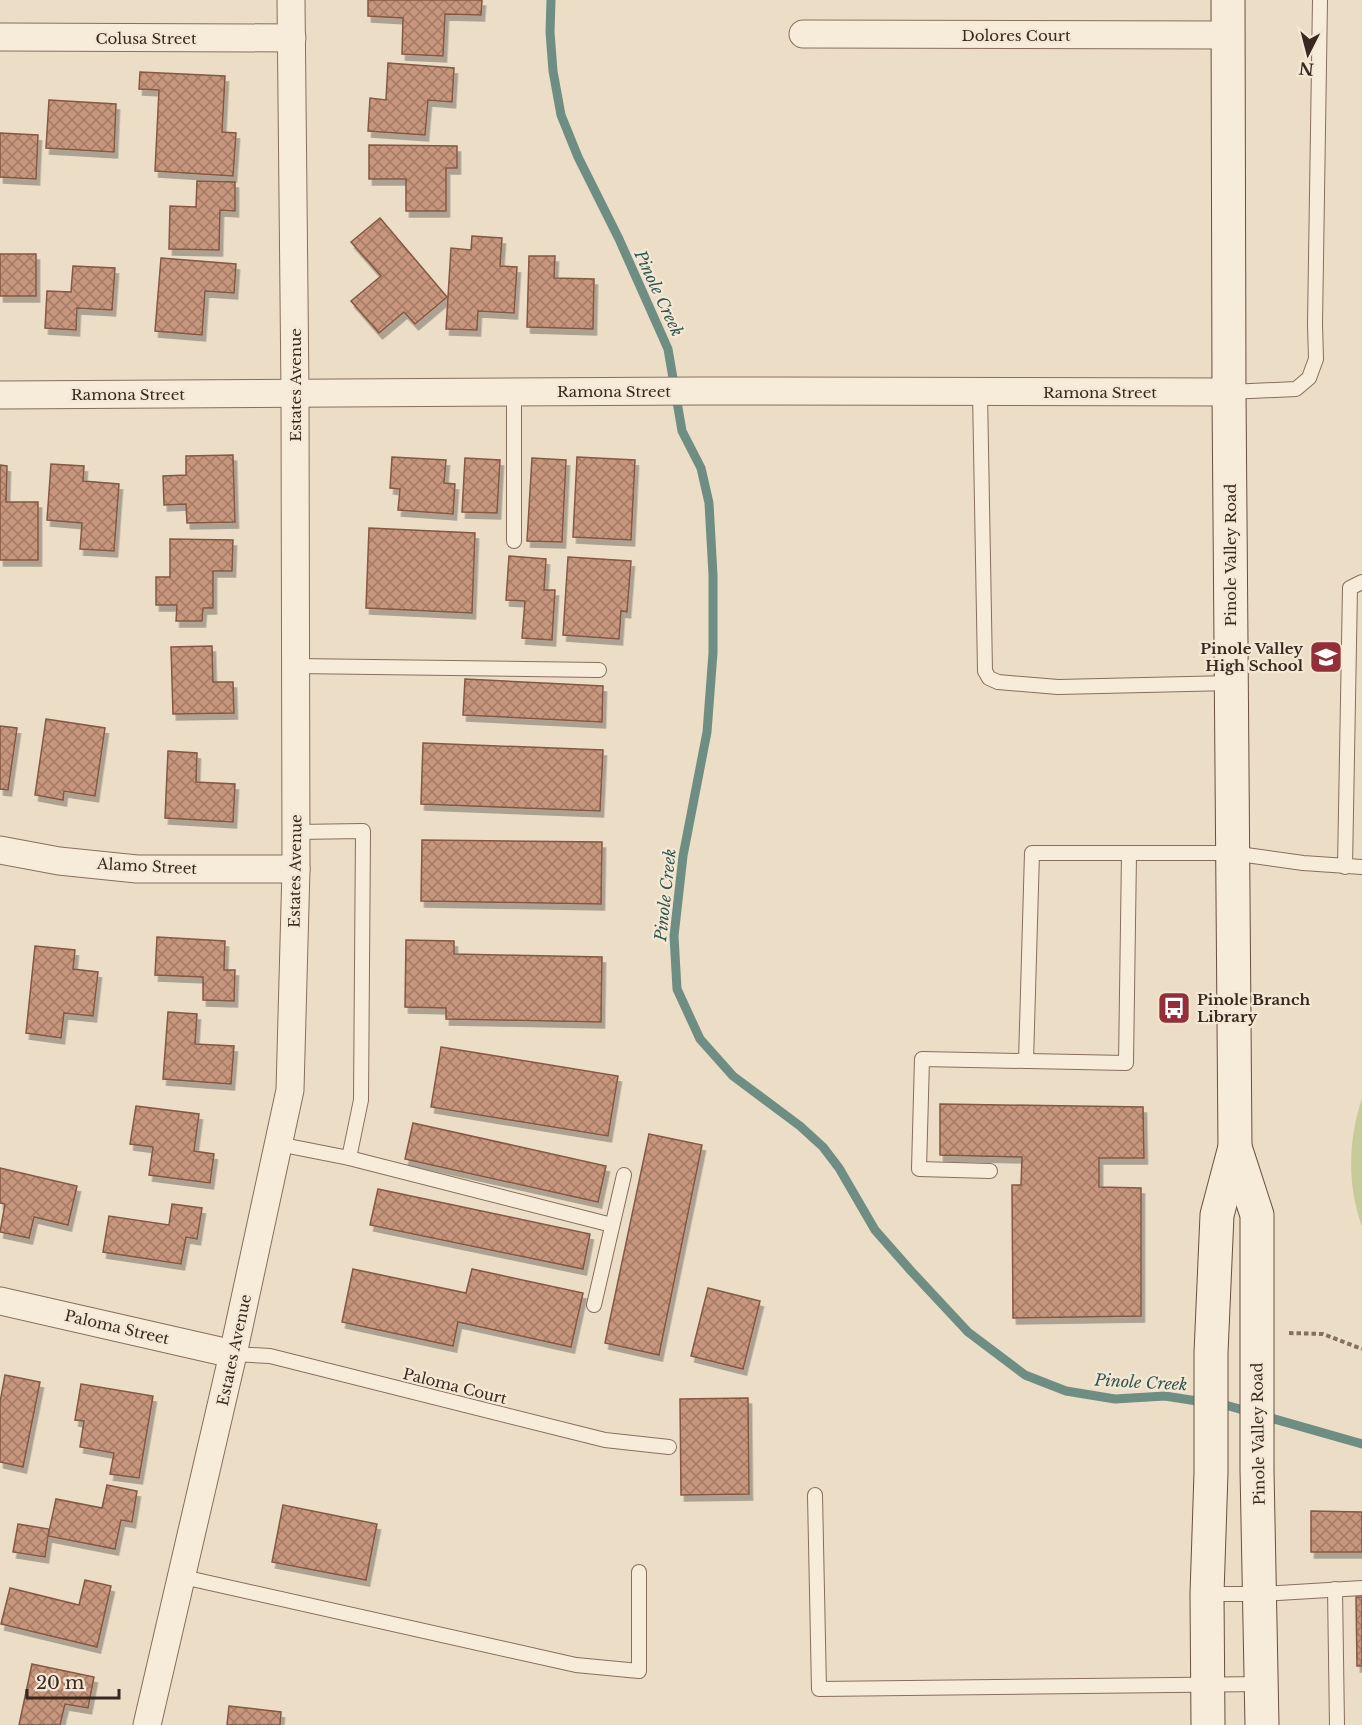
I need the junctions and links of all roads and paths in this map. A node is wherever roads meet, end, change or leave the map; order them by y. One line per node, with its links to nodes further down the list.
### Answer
1 (291, 0): 7 (street, Estates Avenue)
2 (1228, 0): 5 (main road, Pinole Valley Road)
3 (1320, 0): 10 (lane)
4 (803, 34): 5 (street, Dolores Court)
5 (1228, 35): 10 (main road, Pinole Valley Road)
6 (0, 37): 7 (street, Colusa Street)
7 (292, 38): 11 (street, Estates Avenue)
8 (514, 392): 9 (street, Ramona Street); 11 (street, Ramona Street); 13 (lane)
9 (981, 392): 10 (street, Ramona Street); 17 (lane)
10 (1228, 392): 17 (main road, Pinole Valley Road)
11 (295, 393): 12 (street, Ramona Street); 15 (street, Estates Avenue)
12 (0, 395)
13 (514, 541)
14 (1362, 582): 22 (lane)
15 (295, 666): 16 (lane); 18 (street, Estates Avenue)
16 (599, 670)
17 (1231, 683): 20 (main road, Pinole Valley Road)
18 (296, 832): 24 (street, Estates Avenue); 28 (lane)
19 (0, 850): 24 (street, Alamo Street)
20 (1232, 853): 21 (lane); 22 (lane); 27 (main road, Pinole Valley Road)
21 (1129, 854): 25 (lane); 25 (lane)
22 (1345, 867): 23 (lane)
23 (1362, 867)
24 (296, 869): 26 (street, Estates Avenue)
25 (1026, 1061): 29 (lane)
26 (279, 1144): 28 (lane); 34 (street, Estates Avenue)
27 (1235, 1147): 41 (main road, Pinole Valley Road); 42 (main road, Pinole Valley Road)
28 (350, 1158): 31 (lane)
29 (990, 1171)
30 (624, 1175): 31 (lane)
31 (612, 1225): 33 (lane)
32 (0, 1301): 34 (street, Paloma Street)
33 (594, 1305)
34 (233, 1354): 35 (lane, Paloma Court); 38 (street, Estates Avenue)
35 (669, 1447)
36 (815, 1495): 44 (lane)
37 (639, 1572): 38 (lane)
38 (183, 1576): 45 (street, Estates Avenue)
39 (1362, 1588): 40 (lane)
40 (1335, 1589): 42 (lane); 48 (lane)
41 (1207, 1594): 42 (lane); 44 (main road, Pinole Valley Road)
42 (1261, 1594): 43 (main road, Pinole Valley Road)
43 (1262, 1684): 44 (lane); 47 (main road, Pinole Valley Road)
44 (1208, 1685): 46 (main road, Pinole Valley Road)
45 (147, 1725)
46 (1208, 1725)
47 (1262, 1725)
48 (1337, 1725)

